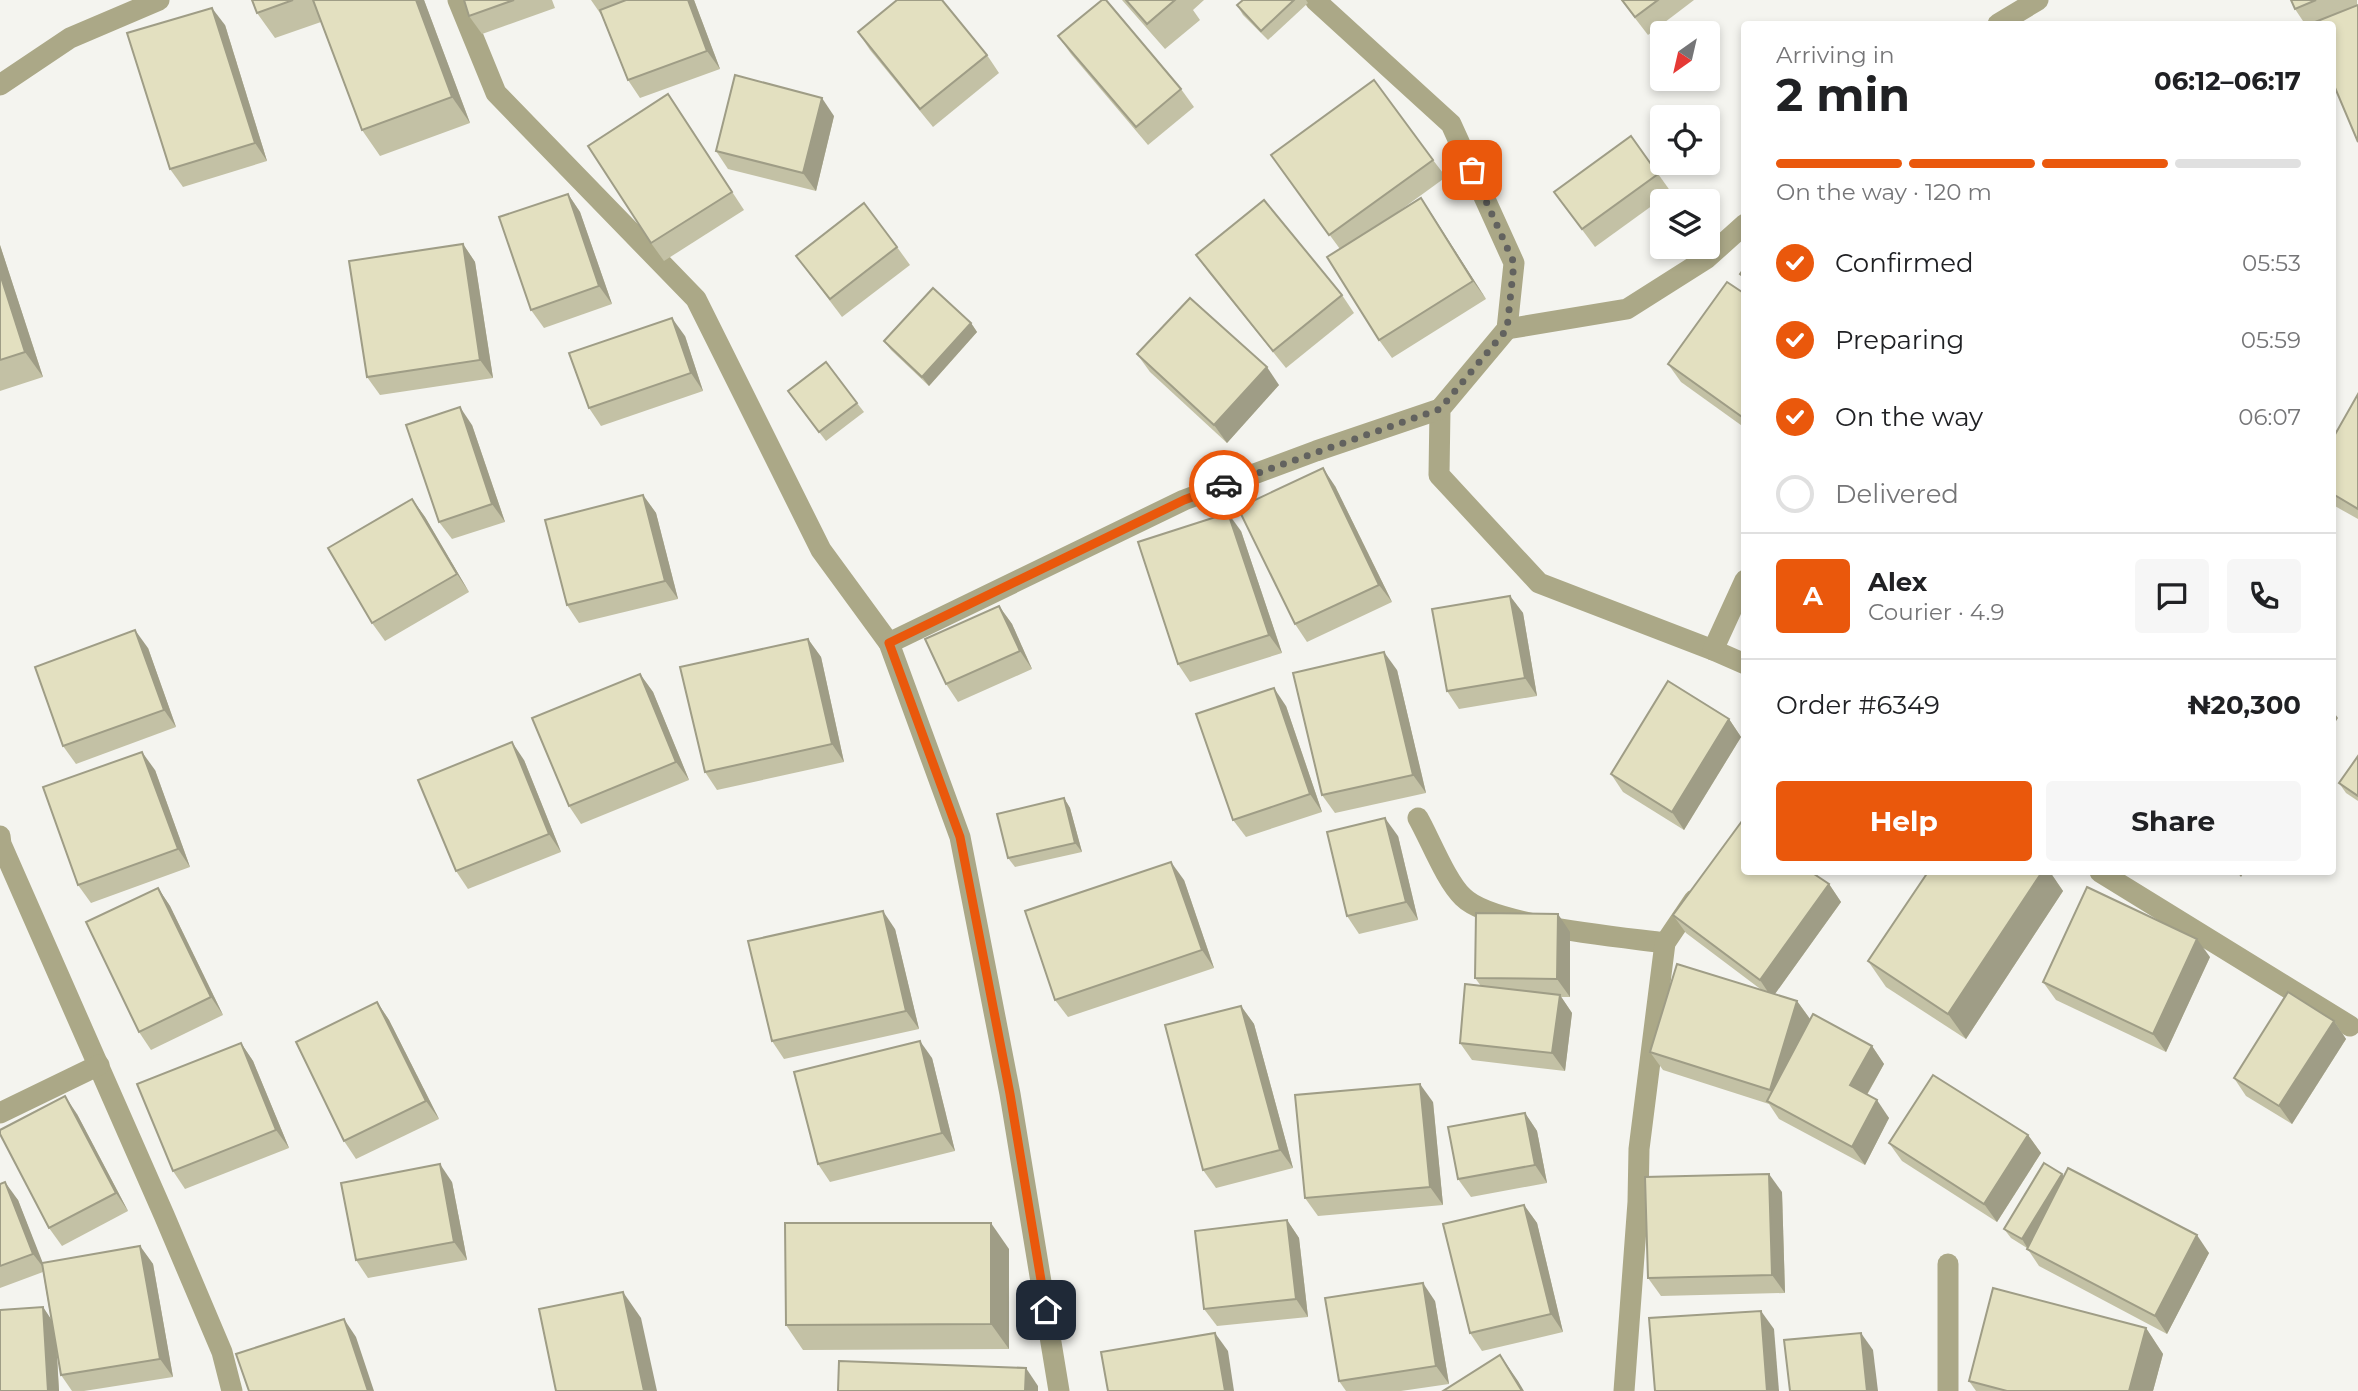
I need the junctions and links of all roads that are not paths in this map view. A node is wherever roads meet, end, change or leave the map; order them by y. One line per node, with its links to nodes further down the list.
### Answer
1 (159, 0): 6 (street)
2 (458, 0): 11 (street)
3 (1315, 0): 8 (street)
4 (2038, 0): 5 (street)
5 (2003, 21)
6 (0, 85)
7 (1741, 228): 8 (street)
8 (1507, 329): 9 (street)
9 (1440, 409): 11 (street); 12 (street)
10 (1741, 589): 12 (street)
11 (889, 643): 24 (street)
12 (1713, 650): 13 (street)
13 (1741, 662)
14 (1418, 818): 18 (street)
15 (0, 836): 20 (street)
16 (2105, 875): 19 (street)
17 (1703, 886): 18 (street)
18 (1665, 943): 25 (street)
19 (2350, 1026)
20 (99, 1065): 21 (street); 23 (street)
21 (0, 1113)
22 (1948, 1264): 26 (street)
23 (232, 1391)
24 (1059, 1391)
25 (1625, 1391)
26 (1948, 1391)

